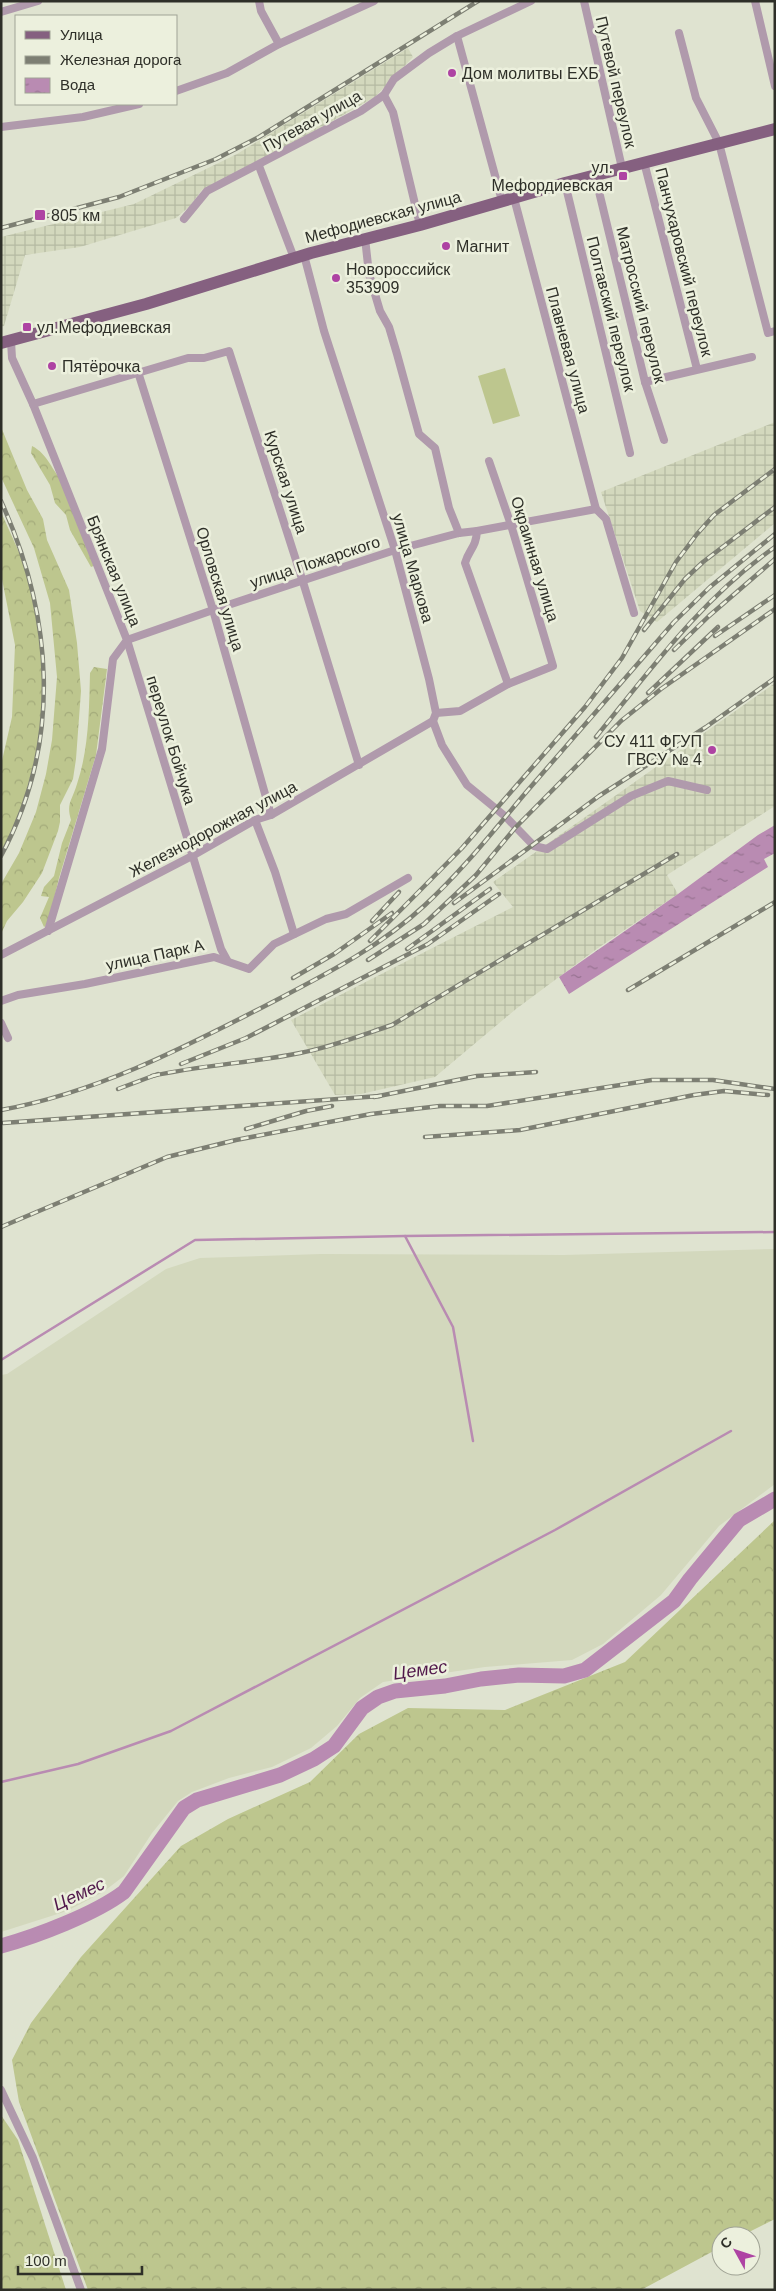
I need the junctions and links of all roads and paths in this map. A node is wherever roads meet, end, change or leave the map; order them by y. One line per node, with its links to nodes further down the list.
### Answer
1 (38, 1): 8 (street)
2 (259, 1): 11 (street)
3 (374, 1): 7 (street)
4 (531, 1): 10 (street, Путевая улица)
5 (584, 1): 21 (street, Путевой переулок)
6 (755, 1): 12 (street)
7 (364, 3): 11 (street)
8 (1, 12)
9 (679, 33): 18 (street)
10 (457, 36): 14 (street, Путевая улица); 24 (street, Плавневая улица)
11 (279, 44): 13 (street)
12 (775, 86)
13 (178, 89)
14 (384, 95): 20 (street, Путевая улица); 26 (street)
15 (135, 105): 16 (street)
16 (1, 127)
17 (775, 129): 18 (main road, Мефодиевская улица)
18 (718, 143): 19 (main road, Мефодиевская улица); 29 (street)
19 (644, 162): 21 (main road, Мефодиевская улица); 32 (street, Панчухаровский переулок)
20 (259, 166): 25 (street, Путевая улица); 28 (street, улица Маркова)
21 (622, 168): 22 (main road, Мефодиевская улица)
22 (595, 175): 23 (main road, Мефодиевская улица); 34 (street, Матросский переулок)
23 (565, 183): 24 (main road, Мефодиевская улица); 37 (street, Полтавский переулок)
24 (508, 200): 26 (main road, Мефодиевская улица); 39 (street, Плавневая улица)
25 (184, 219)
26 (420, 225): 27 (main road, Мефодиевская улица)
27 (365, 238): 28 (main road, Мефодиевская улица); 42 (street)
28 (299, 256): 30 (main road, Мефодиевская улица); 43 (street, улица Маркова)
29 (771, 332)
30 (6, 342): 35 (street, Брянская улица)
31 (752, 357): 32 (street)
32 (697, 369): 34 (street)
33 (138, 372): 35 (street); 44 (street, Курская улица); 45 (street, Орловская улица)
34 (645, 382): 36 (street, Матросский переулок)
35 (33, 404): 47 (street, Брянская улица)
36 (664, 440)
37 (630, 453)
38 (489, 461): 40 (street, Окраинная улица)
39 (599, 511): 40 (street, улица Пожарского); 46 (street, Плавневая улица)
40 (511, 525): 41 (street, улица Пожарского); 48 (street, Окраинная улица)
41 (477, 531): 42 (street, улица Пожарского); 49 (street)
42 (459, 533): 43 (street, улица Пожарского)
43 (395, 550): 44 (street, улица Пожарского); 50 (street, улица Маркова)
44 (303, 582): 45 (street, улица Пожарского); 51 (street, Курская улица)
45 (213, 610): 47 (street, улица Пожарского); 53 (street, Орловская улица)
46 (634, 614)
47 (127, 640): 55 (street, переулок Бойчука); 57 (street, Брянская улица)
48 (553, 666): 49 (street, Железнодорожная улица)
49 (508, 684): 50 (street, Железнодорожная улица)
50 (435, 717): 51 (street, Железнодорожная улица); 52 (street, улица Маркова)
51 (359, 765): 53 (street, Железнодорожная улица)
52 (707, 790)
53 (271, 815): 54 (street, Железнодорожная улица)
54 (255, 820): 55 (street, Железнодорожная улица); 58 (street)
55 (192, 856): 57 (street, Железнодорожная улица); 60 (street, переулок Бойчука)
56 (408, 878): 58 (street, улица Парк А)
57 (48, 931): 59 (street, Железнодорожная улица)
58 (294, 934): 60 (street, улица Парк А)
59 (1, 955)
60 (227, 960): 61 (street, улица Парк А)
61 (1, 1002)
62 (1, 1022): 63 (street)
63 (8, 1038)
64 (1, 2090): 65 (street)
65 (81, 2290)

